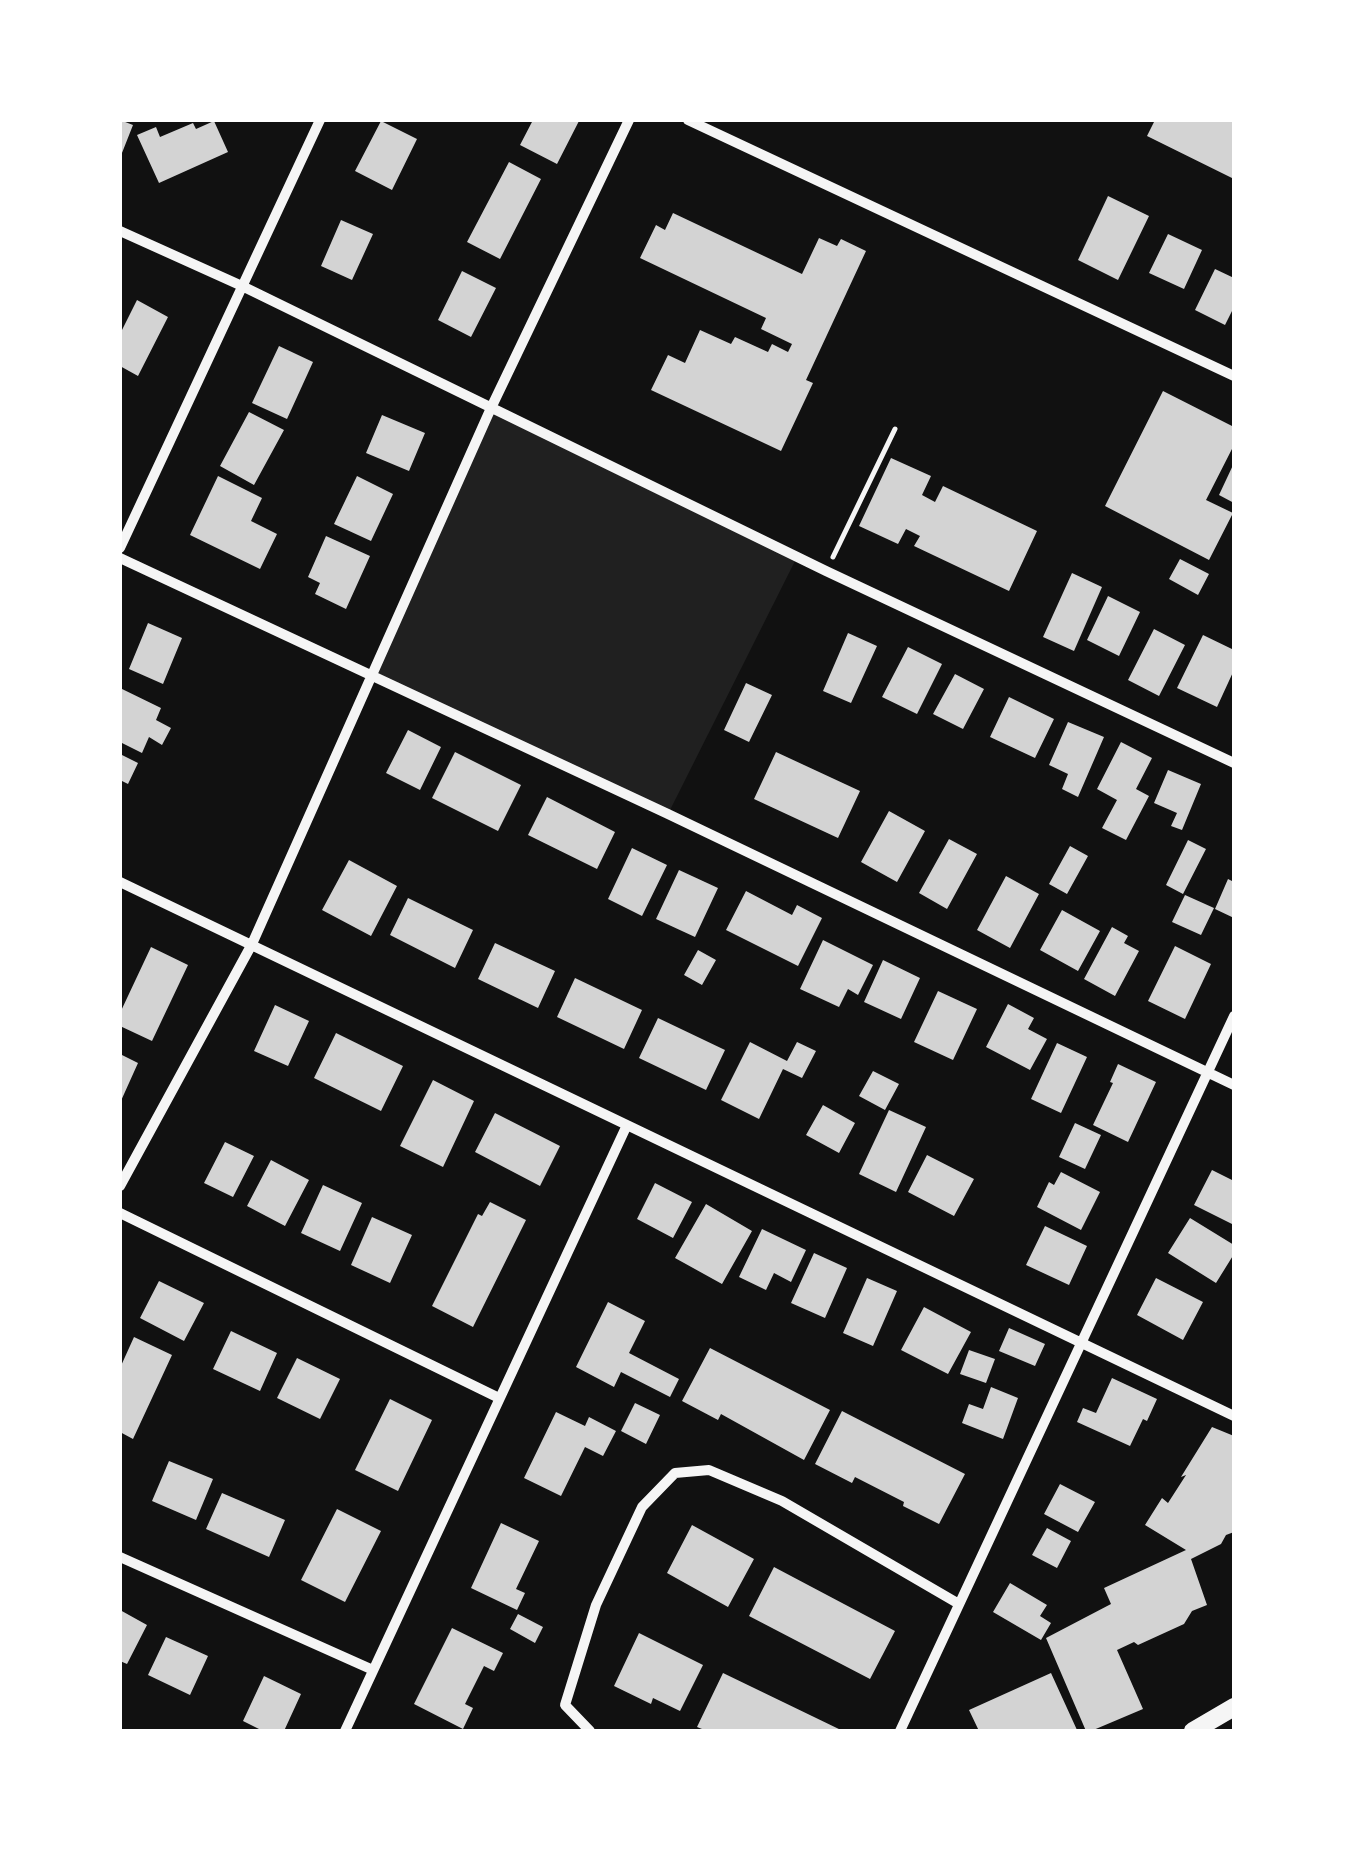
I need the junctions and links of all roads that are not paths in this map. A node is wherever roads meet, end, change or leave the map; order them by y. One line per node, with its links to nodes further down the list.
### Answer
1 (320, 120): 5 (street)
2 (629, 120): 7 (street)
3 (688, 120): 6 (street)
4 (120, 231): 5 (street)
5 (242, 286): 7 (street); 8 (street)
6 (1234, 376)
7 (491, 408): 10 (street); 11 (street)
8 (120, 548)
9 (120, 558): 10 (street)
10 (372, 677): 13 (street); 15 (street)
11 (1234, 764)
12 (120, 882): 13 (street)
13 (252, 944): 17 (street); 18 (street)
14 (1234, 1016): 15 (street)
15 (1207, 1072): 16 (street); 20 (street)
16 (1234, 1085)
17 (626, 1125): 20 (street); 21 (street)
18 (120, 1186)
19 (120, 1213): 21 (street)
20 (1081, 1343): 22 (street); 24 (street)
21 (500, 1398): 25 (street)
22 (1234, 1416)
23 (120, 1557): 25 (street)
24 (959, 1604): 28 (street); 29 (street)
25 (374, 1670): 27 (street)
26 (1234, 1707): 30 (street)
27 (345, 1731)
28 (590, 1731)
29 (900, 1731)
30 (1192, 1731)

